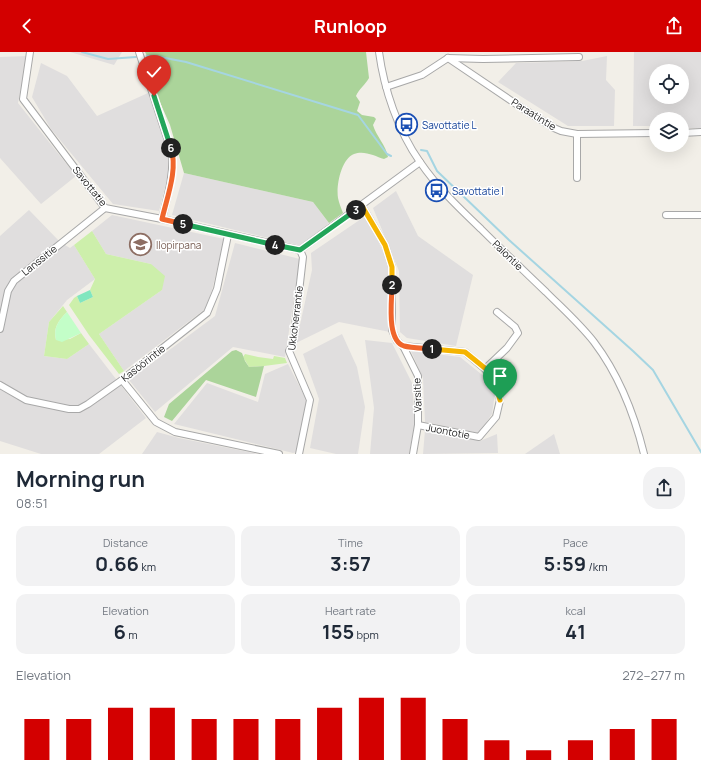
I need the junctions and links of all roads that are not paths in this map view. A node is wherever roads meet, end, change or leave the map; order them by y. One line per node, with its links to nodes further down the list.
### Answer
1 (30, 52): 14 (street, Savottatie)
2 (139, 52): 17 (street)
3 (380, 52): 6 (street, Palontie)
4 (448, 55): 5 (street); 6 (street); 10 (street, Paraatintie)
5 (579, 57)
6 (386, 87): 11 (street, Palontie)
7 (701, 132): 9 (street)
8 (649, 133): 10 (street, Paraatintie)
9 (689, 133)
10 (577, 134): 12 (street)
11 (420, 162): 13 (street); 30 (street, Palontie)
12 (577, 178)
13 (362, 206): 19 (street); 22 (street, Varsitie)
14 (105, 208): 17 (street, Savottatie); 21 (street, Lanssitie)
15 (666, 215): 16 (street)
16 (701, 215)
17 (162, 219): 18 (street, Savottatie)
18 (228, 235): 19 (street, Savottatie); 24 (street, Kasöörintie)
19 (300, 250): 28 (street, Ukkoherrantie)
20 (497, 312): 23 (street)
21 (0, 330)
22 (403, 346): 23 (street, Juontotie); 26 (street, Varsitie)
23 (486, 369): 26 (street, Juontotie)
24 (122, 380): 25 (street, Kasöörintie); 27 (street)
25 (0, 385)
26 (418, 425): 29 (street, Varsitie)
27 (279, 454)
28 (299, 454)
29 (413, 454)
30 (644, 454)

